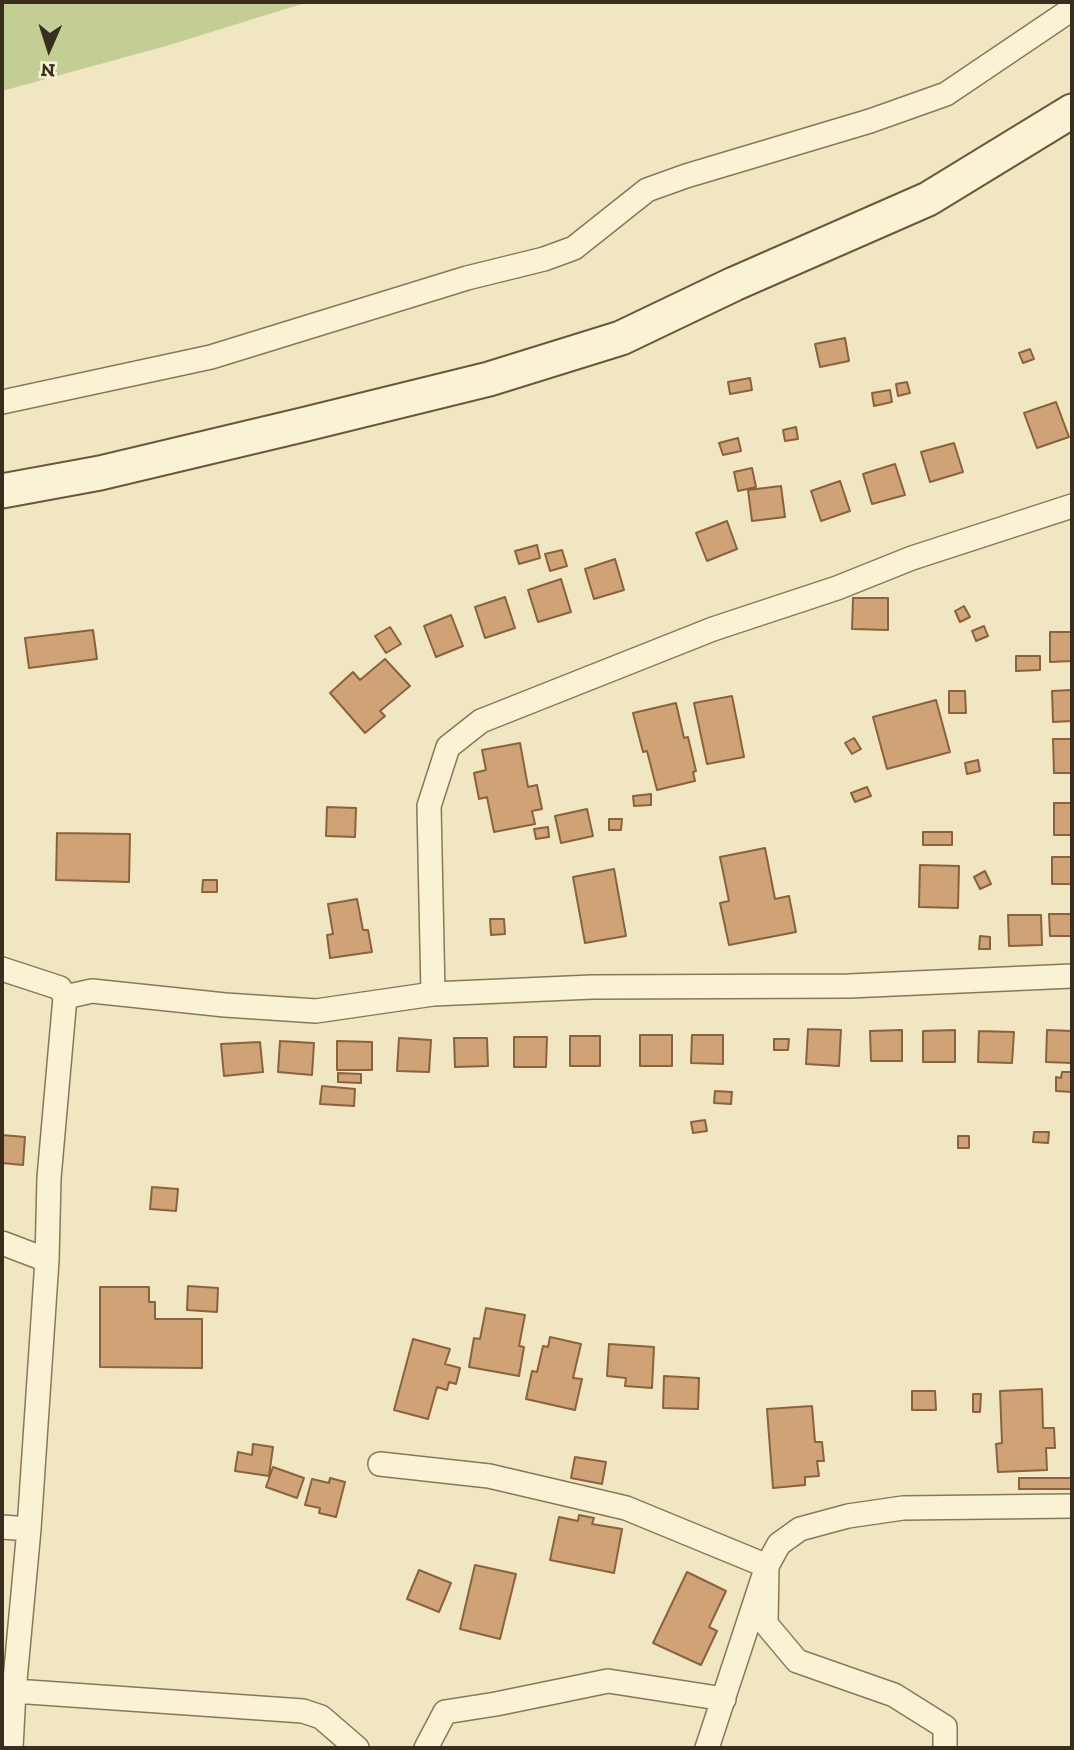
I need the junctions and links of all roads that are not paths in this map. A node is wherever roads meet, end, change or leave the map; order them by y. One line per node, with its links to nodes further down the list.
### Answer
1 (1072, 9): 3 (street)
2 (1072, 111): 4 (main road)
3 (2, 402)
4 (2, 491)
5 (1072, 506): 8 (street)
6 (2, 969): 9 (street)
7 (1072, 976): 8 (street)
8 (433, 994): 9 (street)
9 (65, 997): 11 (street)
10 (2, 1244): 11 (street)
11 (47, 1260): 15 (street)
12 (380, 1464): 16 (street)
13 (1072, 1506): 16 (street)
14 (2, 1527): 15 (street)
15 (29, 1529): 17 (street)
16 (767, 1566): 18 (street); 23 (street)
17 (14, 1691): 19 (street); 20 (street)
18 (724, 1699): 21 (street); 22 (street)
19 (11, 1748)
20 (358, 1748)
21 (425, 1748)
22 (707, 1748)
23 (945, 1748)

